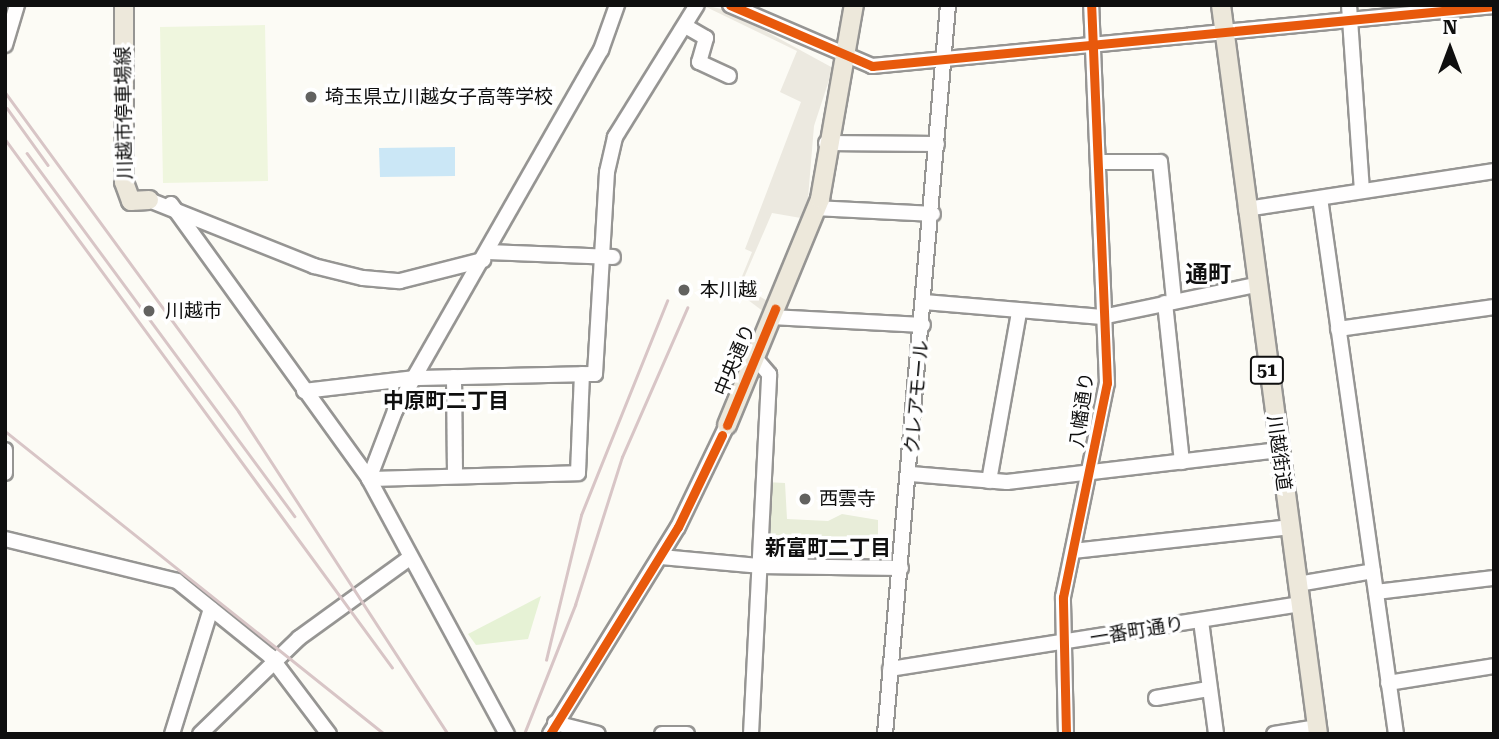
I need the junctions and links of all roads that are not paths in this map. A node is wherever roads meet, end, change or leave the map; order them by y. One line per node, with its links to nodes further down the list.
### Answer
1 (17, 5): 15 (street)
2 (124, 5): 27 (main road, 川越市停車場線)
3 (617, 5): 32 (street)
4 (697, 5): 12 (street)
5 (730, 5): 18 (street)
6 (854, 5): 18 (main road, 中央通り)
7 (948, 5): 19 (street, クレアモール)
8 (1091, 5): 16 (street, 八幡通り)
9 (1221, 5): 13 (main road, 川越街道 / 51)
10 (1494, 6): 11 (street)
11 (1350, 12): 13 (street); 25 (street)
12 (687, 27): 14 (street); 17 (street)
13 (1224, 34): 16 (street); 30 (main road, 川越街道 / 51)
14 (678, 42): 17 (street); 33 (street)
15 (5, 45)
16 (1096, 46): 19 (street); 23 (street, 八幡通り)
17 (698, 54): 20 (street)
18 (848, 60): 19 (street); 21 (main road, 中央通り)
19 (944, 61): 22 (street, クレアモール)
20 (729, 76)
21 (826, 143): 22 (street); 29 (main road, 中央通り)
22 (937, 144): 31 (street, クレアモール)
23 (1098, 162): 36 (street); 40 (street, 八幡通り)
24 (1494, 171): 25 (street)
25 (1362, 191): 26 (street)
26 (1320, 198): 30 (street); 42 (street)
27 (149, 200): 28 (street)
28 (171, 204): 32 (street); 47 (street)
29 (816, 208): 31 (street); 39 (main road, 中央通り)
30 (1246, 209): 34 (main road, 川越街道 / 51)
31 (933, 214): 35 (street, クレアモール)
32 (485, 256): 33 (street); 46 (street)
33 (607, 257): 44 (street)
34 (1255, 285): 36 (street); 50 (main road, 川越街道 / 51)
35 (924, 302): 38 (street); 41 (street, クレアモール)
36 (1170, 302): 40 (street); 51 (street)
37 (1494, 307): 42 (street)
38 (1019, 312): 40 (street); 57 (street)
39 (771, 317): 41 (street); 43 (main road, 中央通り)
40 (1102, 317): 55 (street, 八幡通り)
41 (923, 325): 53 (street, クレアモール)
42 (1338, 329): 65 (street)
43 (754, 357): 48 (main road, 中央通り); 63 (street)
44 (582, 374): 45 (street); 54 (street)
45 (454, 377): 46 (street); 54 (street)
46 (415, 378): 47 (street); 56 (street)
47 (304, 391): 56 (street)
48 (727, 425): 61 (street)
49 (5, 450): 52 (street)
50 (1279, 450): 51 (street); 58 (main road, 川越街道 / 51)
51 (1182, 462): 55 (street)
52 (5, 473)
53 (911, 474): 57 (street); 64 (street, クレアモール)
54 (455, 475): 56 (street)
55 (1090, 475): 57 (street); 60 (street, 八幡通り)
56 (369, 479): 62 (street)
57 (989, 481)
58 (1289, 527): 60 (street); 67 (main road, 川越街道 / 51)
59 (5, 539): 70 (street)
60 (1073, 551): 72 (street, 八幡通り)
61 (661, 557): 63 (street); 79 (street)
62 (408, 559): 73 (street); 84 (street)
63 (760, 566): 64 (street); 88 (street)
64 (901, 568): 75 (street, クレアモール)
65 (1373, 571): 67 (street); 68 (street)
66 (1494, 578): 68 (street)
67 (1297, 584): 69 (main road, 川越街道 / 51)
68 (1376, 592): 76 (street)
69 (1300, 604): 71 (street, 一番町通り); 80 (main road, 川越街道 / 51)
70 (211, 609): 73 (street); 81 (street)
71 (1201, 621): 72 (street, 一番町通り); 77 (street)
72 (1063, 643): 75 (street, 一番町通り); 90 (street, 八幡通り)
73 (274, 662): 82 (street); 83 (street)
74 (1494, 666): 76 (street)
75 (890, 669): 89 (street, クレアモール)
76 (1388, 683): 93 (street)
77 (1208, 689): 78 (street); 91 (street)
78 (1156, 698)
79 (553, 729): 85 (street)
80 (1317, 730): 92 (street)
81 (172, 734)
82 (200, 734)
83 (329, 734)
84 (507, 734)
85 (598, 734)
86 (662, 734): 87 (street)
87 (687, 734)
88 (751, 734)
89 (886, 734)
90 (1066, 734)
91 (1216, 734)
92 (1274, 734)
93 (1396, 734)

